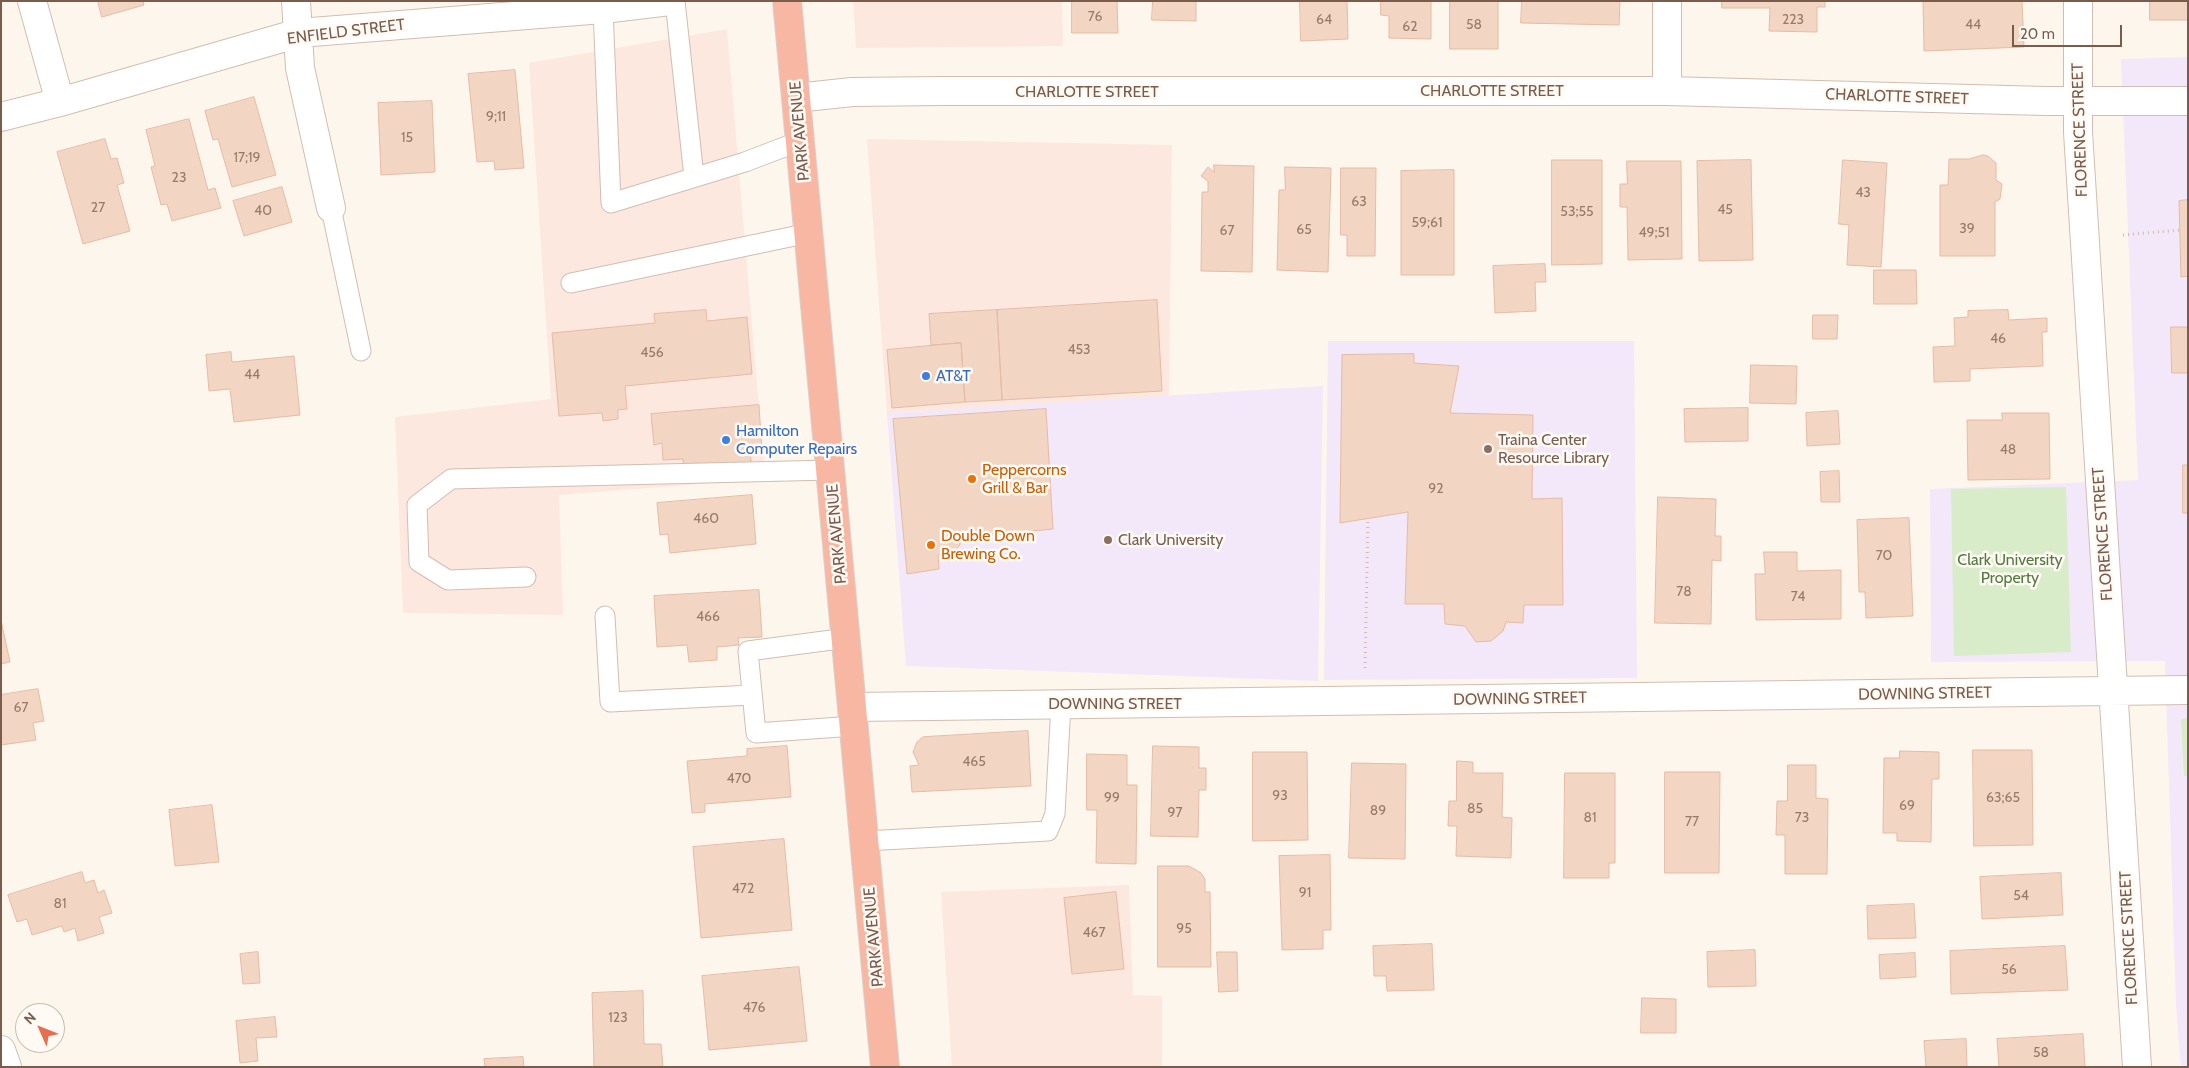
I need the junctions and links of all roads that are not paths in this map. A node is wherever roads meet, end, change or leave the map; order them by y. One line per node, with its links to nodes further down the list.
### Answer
1 (32, 1): 14 (street)
2 (296, 1): 9 (street)
3 (670, 1): 8 (street, ENFIELD STREET)
4 (675, 1): 17 (lane)
5 (787, 1): 11 (highway, PARK AVENUE)
6 (1667, 1): 10 (street)
7 (2078, 1): 13 (street, FLORENCE STREET)
8 (603, 9): 9 (street, ENFIELD STREET); 17 (lane)
9 (299, 34): 14 (street, ENFIELD STREET); 18 (street)
10 (1667, 91): 11 (street, CHARLOTTE STREET); 13 (street, CHARLOTTE STREET)
11 (796, 98): 16 (highway, PARK AVENUE)
12 (2188, 100): 13 (street, CHARLOTTE STREET)
13 (2079, 101): 27 (street, FLORENCE STREET)
14 (60, 102): 15 (street, ENFIELD STREET)
15 (1, 117)
16 (800, 141): 17 (lane); 19 (highway, PARK AVENUE)
17 (694, 177)
18 (331, 208): 21 (lane)
19 (809, 233): 20 (lane); 22 (highway, PARK AVENUE)
20 (571, 284)
21 (362, 351)
22 (831, 470): 23 (lane); 25 (highway, PARK AVENUE)
23 (526, 577)
24 (605, 616): 28 (lane)
25 (847, 638): 28 (lane); 30 (highway, PARK AVENUE)
26 (2188, 690): 27 (street, DOWNING STREET)
27 (2114, 692): 29 (street, DOWNING STREET); 35 (street, FLORENCE STREET)
28 (752, 695): 30 (lane)
29 (1060, 704): 30 (street, DOWNING STREET); 31 (lane)
30 (853, 717): 31 (highway, PARK AVENUE)
31 (865, 841): 34 (highway, PARK AVENUE)
32 (1, 1050): 33 (street)
33 (7, 1067)
34 (885, 1067)
35 (2137, 1067)

